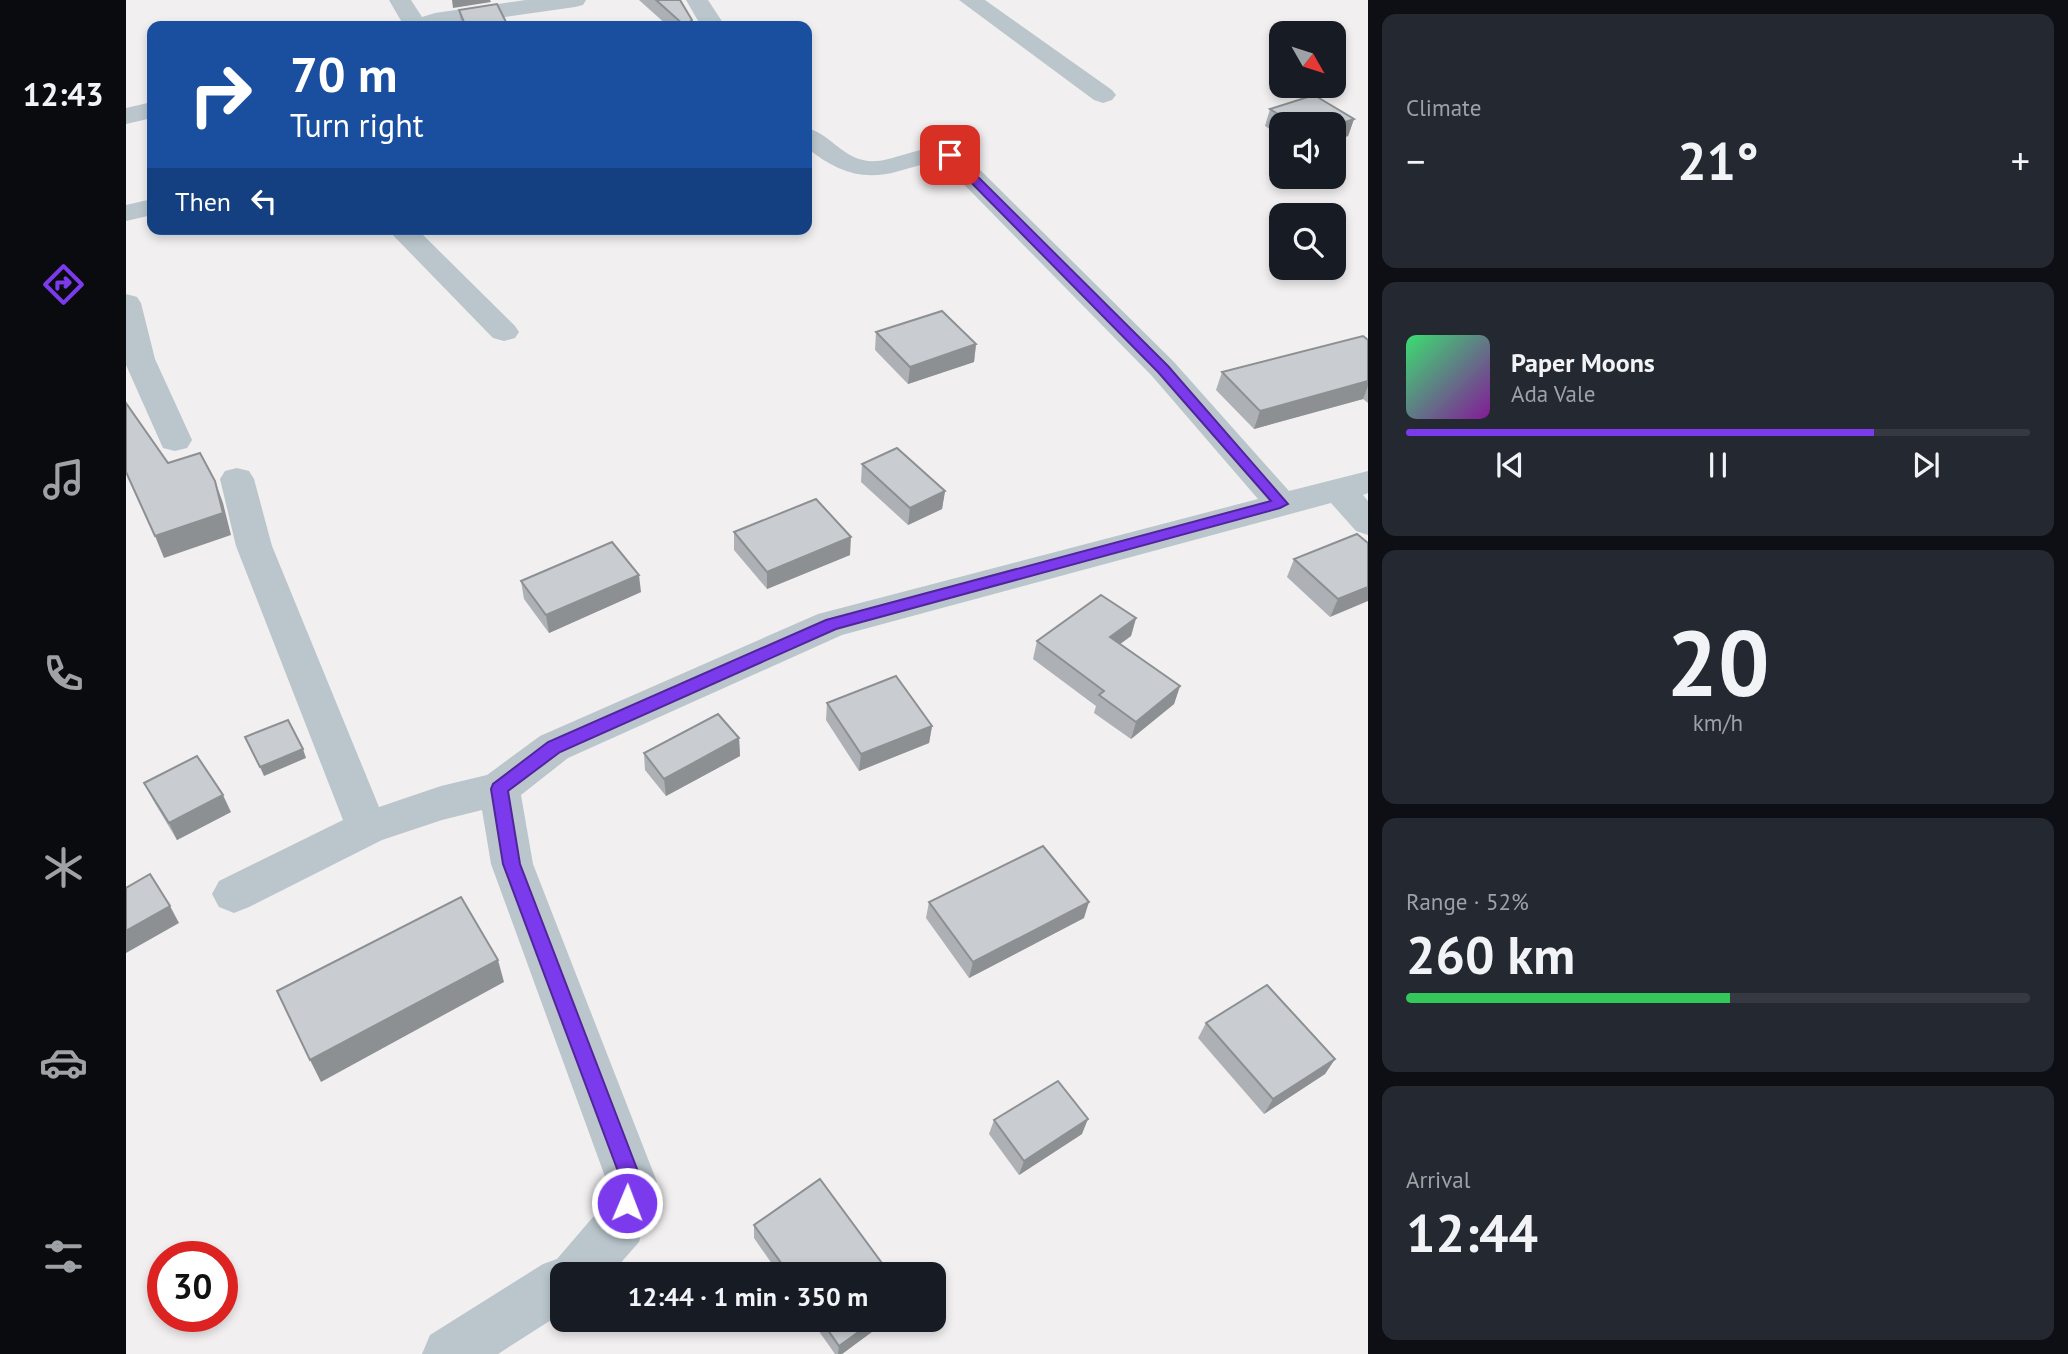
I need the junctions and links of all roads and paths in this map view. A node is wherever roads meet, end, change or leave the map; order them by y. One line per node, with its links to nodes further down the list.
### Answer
1 (400, 0): 5 (street)
2 (575, 0): 6 (street)
3 (697, 0): 7 (street)
4 (970, 0): 8 (street)
5 (413, 21)
6 (433, 21)
7 (710, 21)
8 (1104, 95)
9 (147, 111): 10 (street)
10 (126, 116)
11 (812, 140): 20 (street)
12 (147, 208): 13 (street)
13 (126, 213)
14 (407, 235): 16 (street)
15 (126, 303): 17 (street)
16 (504, 332)
17 (175, 440)
18 (237, 479): 23 (street)
19 (1354, 486): 20 (street); 21 (street)
20 (1280, 504): 22 (street)
21 (1368, 523)
22 (499, 789): 23 (street); 25 (street)
23 (368, 828): 24 (street)
24 (234, 894)
25 (588, 1262)
26 (550, 1291): 27 (street)
27 (449, 1354)

